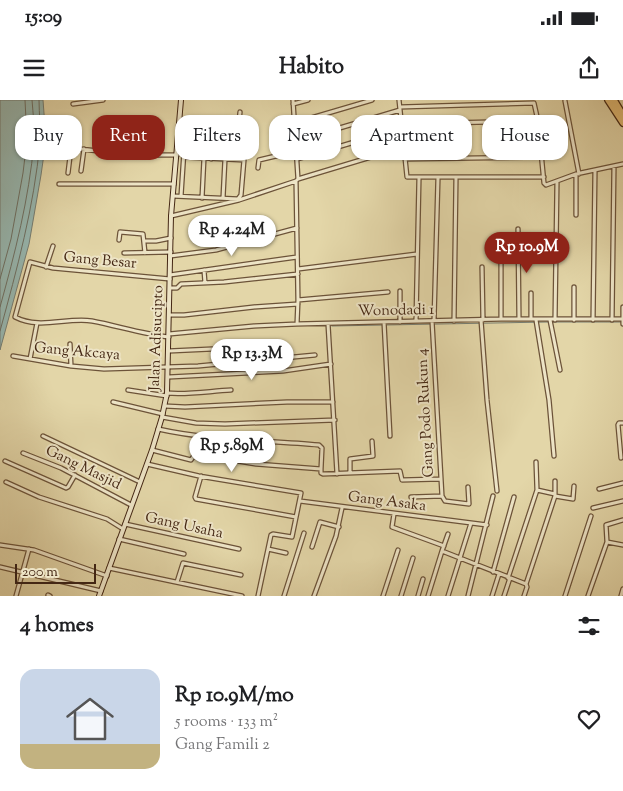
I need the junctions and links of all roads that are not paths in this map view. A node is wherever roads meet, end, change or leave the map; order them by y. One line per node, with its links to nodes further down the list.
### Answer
1 (103, 100): 10 (street)
2 (182, 100): 14 (main road, Jalan Adisucipto)
3 (308, 100): 9 (street)
4 (372, 100): 17 (street)
5 (399, 100): 11 (street)
6 (608, 100): 20 (highway)
7 (614, 100): 13 (highway)
8 (565, 101): 41 (street)
9 (293, 102): 16 (street)
10 (73, 104)
11 (400, 108): 18 (street); 19 (street); 21 (street)
12 (240, 112): 15 (street)
13 (623, 114)
14 (181, 115)
15 (240, 115)
16 (294, 115)
17 (321, 115)
18 (401, 115)
19 (537, 115)
20 (623, 123)
21 (341, 127)
22 (84, 149): 23 (street); 38 (street)
23 (175, 155)
24 (269, 158): 37 (street)
25 (69, 160): 40 (street)
26 (176, 160): 49 (main road, Jalan Adisucipto)
27 (184, 160): 51 (street)
28 (204, 160): 52 (street)
29 (225, 160): 53 (street)
30 (234, 160): 53 (street)
31 (297, 160): 46 (street)
32 (364, 160): 46 (street)
33 (405, 160): 43 (street)
34 (542, 160): 42 (street)
35 (623, 164): 36 (street)
36 (614, 166): 39 (street); 91 (street)
37 (258, 168)
38 (81, 171)
39 (595, 171): 41 (street); 90 (street)
40 (68, 173)
41 (577, 175): 47 (street); 54 (street)
42 (544, 177): 45 (street); 47 (street)
43 (418, 178): 44 (street); 66 (street)
44 (438, 178): 45 (street); 94 (street, Gang Podo Rukun 4)
45 (456, 178): 95 (street)
46 (297, 180): 55 (street); 56 (street)
47 (556, 182): 96 (street)
48 (59, 184): 49 (street)
49 (174, 184): 50 (main road, Jalan Adisucipto)
50 (173, 196): 51 (street); 55 (main road, Jalan Adisucipto)
51 (181, 196): 52 (street)
52 (202, 198): 53 (street)
53 (223, 198)
54 (576, 215)
55 (172, 216): 58 (main road, Jalan Adisucipto)
56 (297, 228): 65 (street); 67 (street)
57 (518, 229): 85 (street)
58 (171, 238): 60 (street); 65 (main road, Jalan Adisucipto)
59 (119, 240): 60 (street)
60 (145, 241): 64 (street)
61 (53, 246): 68 (street)
62 (501, 249): 84 (street)
63 (124, 252): 64 (street)
64 (145, 253): 65 (street)
65 (170, 254): 73 (main road, Jalan Adisucipto)
66 (417, 254): 70 (street); 93 (street)
67 (297, 257): 70 (street); 71 (street, Gang Besar)
68 (46, 267): 73 (street, Gang Besar); 83 (street, Gang Besar)
69 (482, 267): 87 (street)
70 (298, 269): 72 (street)
71 (204, 270): 73 (street, Gang Besar); 74 (street)
72 (298, 274): 74 (street); 80 (street)
73 (170, 277): 76 (main road, Jalan Adisucipto)
74 (205, 283): 76 (street)
75 (574, 287): 89 (street)
76 (170, 288): 82 (main road, Jalan Adisucipto)
77 (400, 291): 98 (street)
78 (388, 292): 80 (street)
79 (531, 293): 86 (street)
80 (298, 302): 82 (street); 100 (street)
81 (623, 307): 92 (street)
82 (169, 315): 103 (main road, Jalan Adisucipto)
83 (16, 316): 99 (street, Wonodadi 1)
84 (501, 319): 85 (street, Wonodadi 1); 87 (street, Wonodadi 1)
85 (519, 319): 86 (street, Wonodadi 1)
86 (531, 319): 88 (street, Wonodadi 1)
87 (482, 320): 95 (street, Wonodadi 1); 149 (street)
88 (536, 320): 96 (street, Wonodadi 1); 130 (street)
89 (574, 320): 90 (street, Wonodadi 1); 96 (street, Wonodadi 1)
90 (593, 320): 91 (street, Wonodadi 1)
91 (612, 320): 92 (street, Wonodadi 1)
92 (623, 320): 102 (street)
93 (416, 321): 94 (street, Wonodadi 1); 98 (street, Wonodadi 1)
94 (433, 321): 95 (street, Wonodadi 1); 140 (street, Gang Podo Rukun 4)
95 (454, 321)
96 (552, 321): 113 (street)
97 (384, 322): 98 (street, Wonodadi 1); 101 (street, Wonodadi 1); 126 (street)
98 (400, 322)
99 (38, 323): 103 (street, Wonodadi 1); 109 (street)
100 (297, 324): 101 (street, Wonodadi 1); 103 (street, Wonodadi 1)
101 (328, 324): 110 (street)
102 (623, 324)
103 (169, 335): 106 (main road, Jalan Adisucipto)
104 (70, 344): 111 (street)
105 (212, 349): 106 (street)
106 (169, 351): 112 (main road, Jalan Adisucipto)
107 (315, 355): 112 (street, Gang Akcaya)
108 (13, 356): 109 (street, Gang Akcaya)
109 (30, 360): 111 (street, Gang Akcaya)
110 (331, 364): 114 (street); 119 (street)
111 (71, 366): 112 (street, Gang Akcaya)
112 (169, 366): 114 (main road, Jalan Adisucipto)
113 (560, 370)
114 (169, 376): 117 (main road, Jalan Adisucipto)
115 (128, 390): 117 (street)
116 (231, 390): 117 (street)
117 (167, 395): 120 (main road, Jalan Adisucipto)
118 (113, 402): 121 (street)
119 (333, 402): 120 (street); 122 (street)
120 (165, 406): 121 (main road, Jalan Adisucipto)
121 (162, 416): 122 (street); 124 (main road, Jalan Adisucipto)
122 (335, 420): 137 (street)
123 (623, 423): 131 (street)
124 (158, 429): 128 (main road, Jalan Adisucipto); 135 (street)
125 (44, 436): 143 (street)
126 (390, 436)
127 (372, 441): 136 (street)
128 (152, 450): 134 (main road, Jalan Adisucipto); 135 (street)
129 (23, 453): 138 (street, Gang Masjid)
130 (554, 456)
131 (621, 458)
132 (5, 461): 138 (street)
133 (536, 462): 148 (street)
134 (147, 464): 139 (street); 143 (main road, Jalan Adisucipto)
135 (321, 469): 137 (street)
136 (350, 473): 137 (street); 140 (street)
137 (337, 474)
138 (75, 475): 157 (street, Gang Masjid)
139 (201, 476): 156 (street); 162 (street)
140 (440, 480): 151 (street, Gang Podo Rukun 4)
141 (555, 481): 150 (street)
142 (6, 482): 168 (street)
143 (140, 482): 157 (main road, Jalan Adisucipto)
144 (623, 483): 147 (street)
145 (574, 486): 150 (street)
146 (468, 487): 151 (street)
147 (599, 489)
148 (537, 490): 150 (street); 194 (street)
149 (497, 491)
150 (555, 495): 197 (street)
151 (442, 496): 154 (street)
152 (493, 496): 166 (street)
153 (514, 496): 190 (street)
154 (411, 497)
155 (623, 501): 159 (street)
156 (300, 502): 158 (street, Gang Asaka); 162 (street)
157 (131, 505): 165 (main road, Jalan Adisucipto)
158 (342, 508): 160 (street, Gang Asaka); 167 (street)
159 (593, 508)
160 (394, 514): 164 (street, Gang Asaka); 175 (street)
161 (591, 516): 215 (street)
162 (296, 517): 179 (street)
163 (623, 520): 172 (street)
164 (471, 523): 166 (street, Gang Asaka); 185 (street)
165 (125, 524): 168 (main road, Jalan Adisucipto); 178 (street, Gang Usaha)
166 (487, 526): 186 (street)
167 (339, 527): 176 (street); 205 (street)
168 (123, 529): 171 (main road, Jalan Adisucipto)
169 (304, 533): 204 (street)
170 (448, 534): 175 (street)
171 (119, 539): 183 (street); 188 (main road, Jalan Adisucipto)
172 (607, 542): 174 (street); 216 (street)
173 (0, 545): 177 (street)
174 (623, 545)
175 (444, 546): 181 (street)
176 (312, 547)
177 (29, 549): 189 (street); 193 (street)
178 (239, 549)
179 (268, 550): 182 (street); 203 (street)
180 (398, 550): 206 (street)
181 (442, 551): 185 (street); 209 (street)
182 (286, 553)
183 (184, 554)
184 (413, 558): 207 (street)
185 (460, 558): 186 (street); 210 (street)
186 (477, 566): 190 (street); 211 (street)
187 (0, 567): 189 (street)
188 (110, 568): 193 (main road, Jalan Adisucipto); 196 (street)
189 (23, 572): 198 (street); 200 (street)
190 (493, 572): 191 (street)
191 (499, 574): 194 (street); 212 (street)
192 (242, 575): 196 (street)
193 (106, 576): 198 (main road, Jalan Adisucipto)
194 (509, 578): 197 (street); 213 (street)
195 (423, 579): 208 (street)
196 (177, 582): 202 (street)
197 (526, 584): 214 (street)
198 (101, 590): 201 (main road, Jalan Adisucipto)
199 (623, 590): 217 (street)
200 (16, 596)
201 (99, 596)
202 (242, 596)
203 (258, 596)
204 (284, 596)
205 (314, 596)
206 (382, 596)
207 (401, 596)
208 (418, 596)
209 (428, 596)
210 (448, 596)
211 (468, 596)
212 (492, 596)
213 (504, 596)
214 (524, 596)
215 (564, 596)
216 (588, 596)
217 (621, 596)

